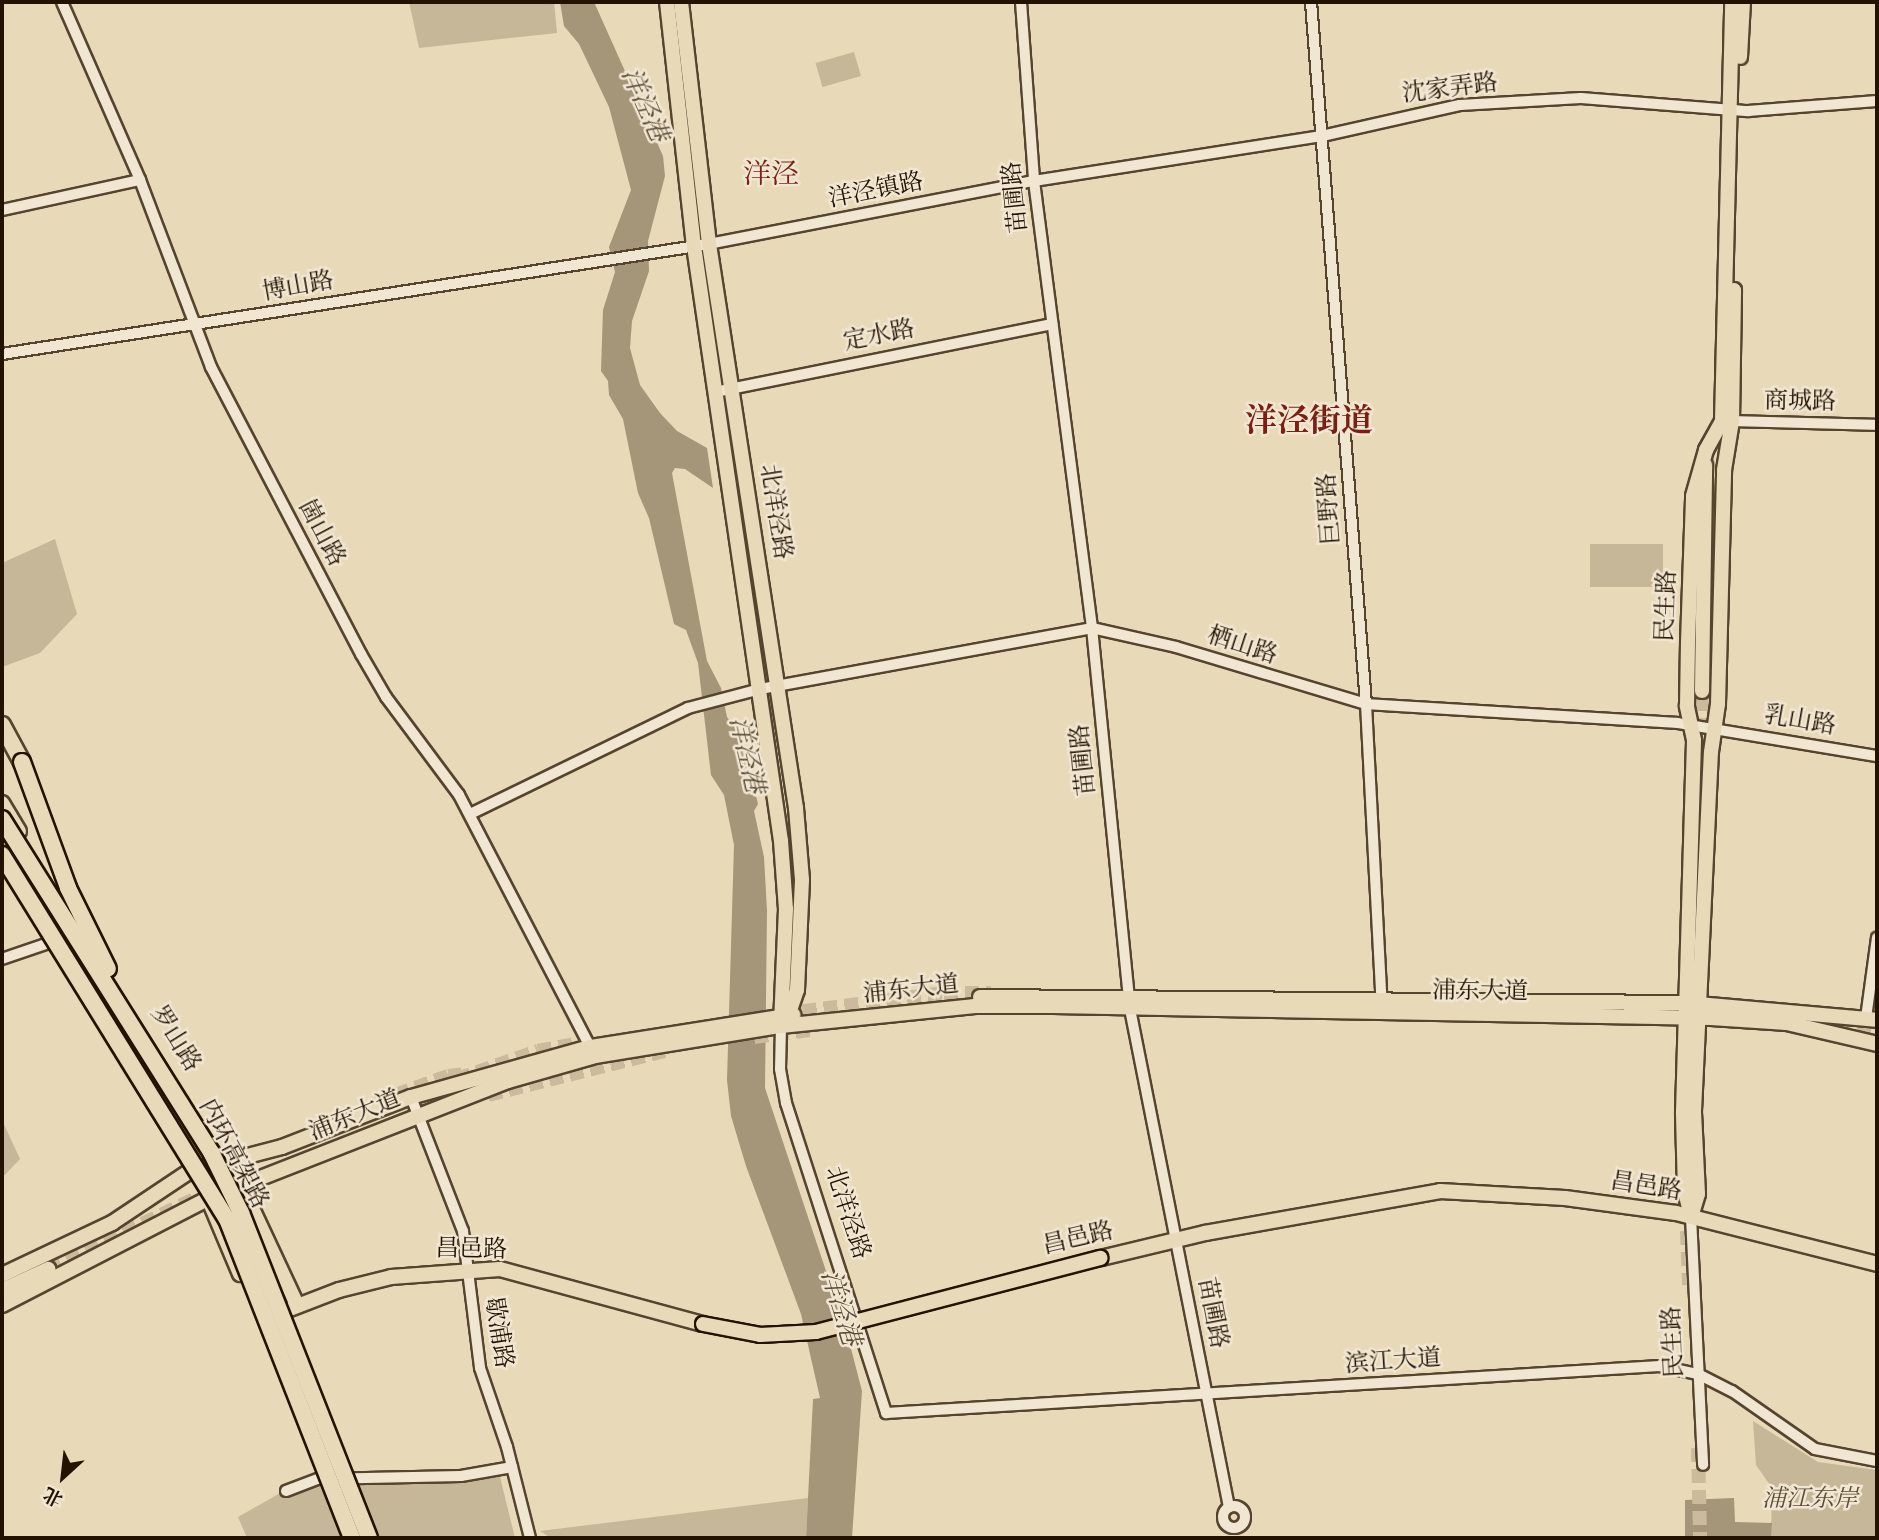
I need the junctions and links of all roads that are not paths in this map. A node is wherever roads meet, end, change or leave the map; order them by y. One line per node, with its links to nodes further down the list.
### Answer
1 (62, 2): 11 (street, 崮山路)
2 (667, 2): 14 (main road, 北洋泾路)
3 (681, 2): 14 (main road, 北洋泾路)
4 (1021, 2): 12 (street, 苗圃路)
5 (1311, 2): 10 (street, 巨野路)
6 (1732, 2): 9 (main road, 民生路)
7 (1743, 2): 9 (main road, 民生路)
8 (1877, 101): 9 (street, 沈家弄路)
9 (1733, 110): 10 (street, 沈家弄路); 21 (main road, 民生路)
10 (1322, 136): 12 (street, 沈家弄路); 28 (street, 巨野路)
11 (140, 180): 13 (street); 17 (street, 崮山路)
12 (1034, 181): 14 (street, 洋泾镇路); 16 (street, 苗圃路)
13 (2, 211)
14 (702, 245): 15 (street, 洋泾镇路); 19 (main road, 北洋泾路); 20 (main road, 北洋泾路)
15 (602, 261): 17 (street, 博山路)
16 (1052, 324): 19 (street, 定水路); 25 (street, 苗圃路)
17 (194, 327): 18 (street, 博山路); 34 (street, 崮山路)
18 (2, 354)
19 (733, 388): 20 (street, 定水路); 26 (main road, 北洋泾路)
20 (715, 392): 27 (main road, 北洋泾路)
21 (1727, 421): 22 (street, 商城路); 23 (main road, 民生路); 24 (main road, 民生路)
22 (1877, 425)
23 (1706, 450): 24 (main road); 29 (main road, 民生路)
24 (1724, 470): 31 (main road, 民生路)
25 (1092, 628): 26 (street, 栖山路); 28 (street, 栖山路); 42 (street, 苗圃路)
26 (779, 686): 27 (street, 栖山路); 46 (main road, 北洋泾路)
27 (760, 690): 34 (street, 栖山路); 46 (main road, 北洋泾路)
28 (1366, 704): 29 (street, 栖山路); 43 (street, 巨野路)
29 (1693, 724): 31 (street, 栖山路); 44 (main road, 民生路)
30 (2, 725): 56 (highway, bridge)
31 (1716, 727): 32 (street, 乳山路); 44 (main road, 民生路)
32 (1877, 756)
33 (2, 803): 38 (main road, 罗山路)
34 (470, 814): 51 (street, 崮山路)
35 (2, 819): 56 (highway, 内环高架路, bridge)
36 (2, 855): 77 (highway, 内环高架路, bridge)
37 (2, 864): 40 (main road)
38 (80, 932): 40 (street); 56 (main road, 罗山路)
39 (1877, 938): 45 (street)
40 (50, 943): 41 (street); 57 (main road)
41 (2, 959)
42 (1130, 1003): 43 (main road, 浦东大道); 46 (main road, 浦东大道); 61 (street, 苗圃路)
43 (1382, 1008): 44 (main road, 浦东大道)
44 (1693, 1011): 45 (main road, 浦东大道); 47 (main road, 浦东大道); 60 (main road, 民生路)
45 (1872, 1019)
46 (780, 1020): 51 (main road, 浦东大道); 71 (street, 北洋泾路)
47 (1787, 1023): 48 (main road); 49 (main road); 50 (main road, 浦东大道)
48 (1877, 1029)
49 (1877, 1037)
50 (1877, 1044)
51 (593, 1051): 52 (main road, 浦东大道); 54 (main road, 浦东大道)
52 (411, 1097): 54 (street, 歇浦路); 55 (main road, 浦东大道)
53 (376, 1102): 55 (main road)
54 (420, 1114): 58 (main road, 浦东大道); 64 (street, 歇浦路)
55 (253, 1152): 56 (main road, 浦东大道)
56 (217, 1158): 57 (main road, 浦东大道); 58 (main road, 罗山路); 78 (highway, 内环高架路, bridge)
57 (190, 1171): 59 (main road); 65 (main road, 浦东大道)
58 (239, 1186): 59 (main road, 浦东大道); 68 (main road, 罗山路)
59 (207, 1199): 67 (main road, 浦东大道); 68 (main road, 昌邑路)
60 (1690, 1217): 61 (main road, 昌邑路); 62 (main road, 昌邑路); 69 (street, 民生路)
61 (1175, 1240): 64 (main road, 昌邑路, bridge); 70 (street, 苗圃路)
62 (1877, 1264)
63 (48, 1269): 66 (main road)
64 (467, 1269): 68 (main road, 昌邑路); 74 (street, 歇浦路)
65 (2, 1275)
66 (2, 1290)
67 (2, 1305)
68 (298, 1306)
69 (1698, 1374): 70 (street, 滨江大道); 72 (street, 滨江大道); 73 (street, 民生路)
70 (1207, 1397): 71 (street, 滨江大道); 76 (street, 苗圃路)
71 (886, 1413)
72 (1877, 1461)
73 (1703, 1465)
74 (512, 1467): 75 (street); 79 (street, 歇浦路)
75 (286, 1491)
76 (1229, 1507)
77 (352, 1538)
78 (369, 1538)
79 (530, 1538)

